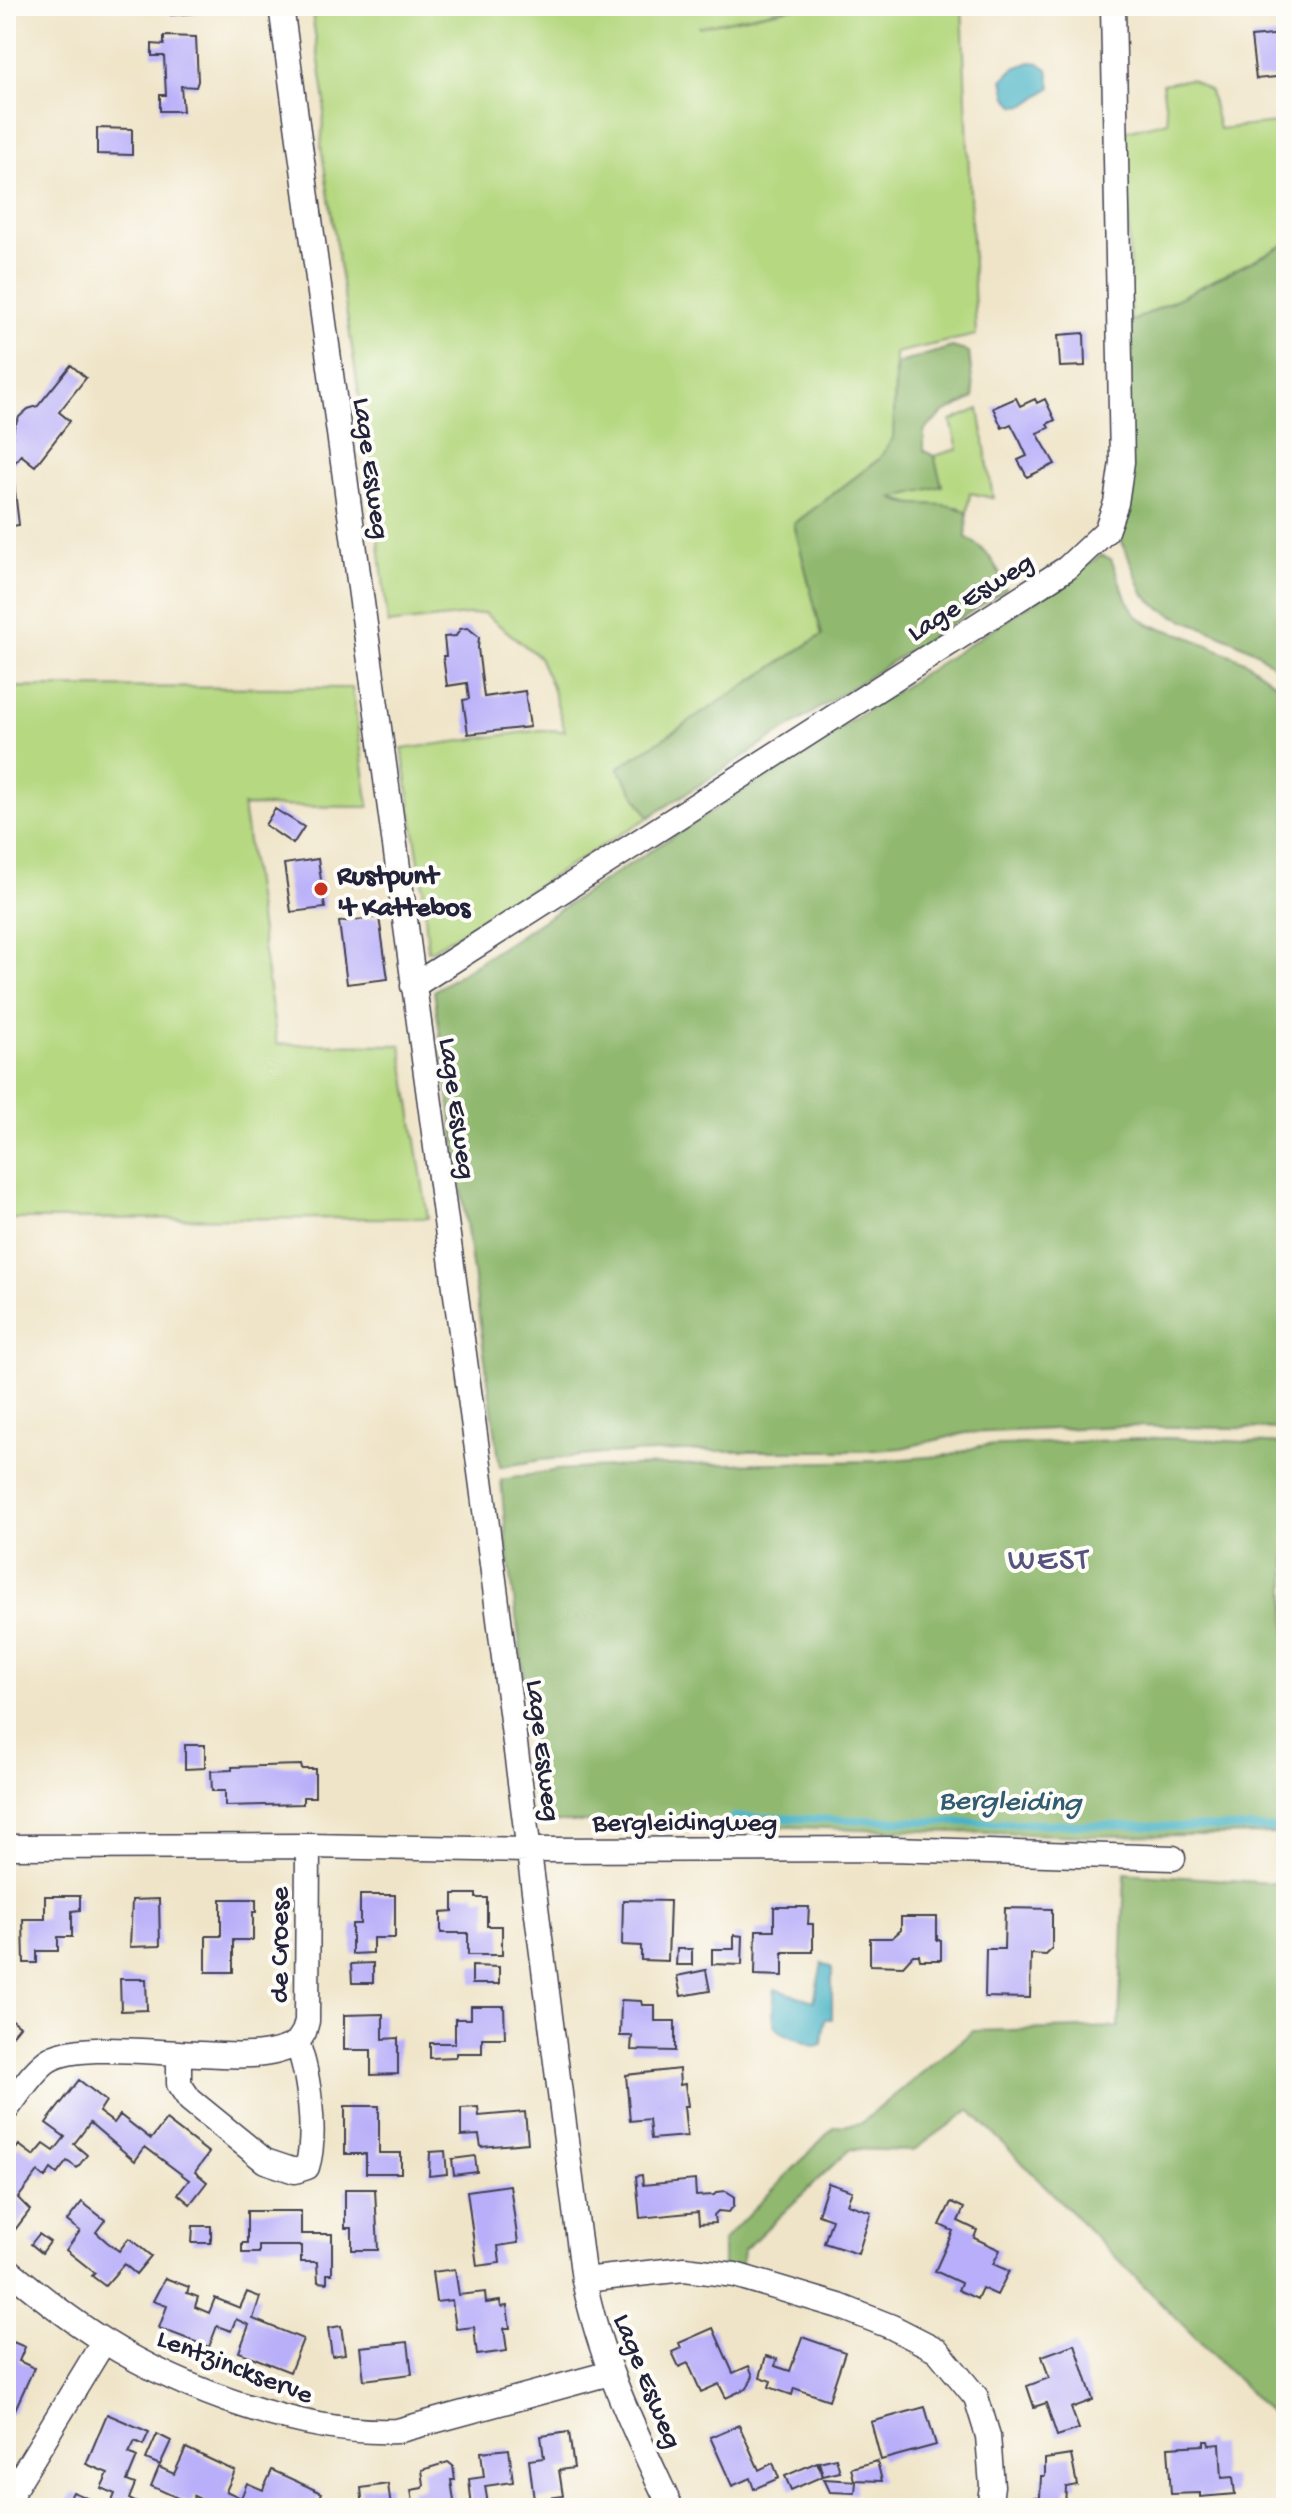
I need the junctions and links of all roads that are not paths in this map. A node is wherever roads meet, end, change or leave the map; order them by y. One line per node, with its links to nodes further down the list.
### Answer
1 (281, 6): 3 (street, Lage Esweg)
2 (1113, 6): 3 (street, Lage Esweg)
3 (413, 986): 6 (street, Lage Esweg)
4 (308, 1846): 5 (street, Bergleidingweg); 6 (street, Bergleidingweg); 8 (street, de Croese)
5 (6, 1847)
6 (529, 1850): 7 (street, Bergleidingweg); 12 (street, Lage Esweg)
7 (1173, 1858)
8 (297, 2043): 9 (street, de Croese); 9 (street, de Croese)
9 (179, 2053): 10 (street, de Croese)
10 (6, 2110)
11 (6, 2268): 13 (street, Lentzinckserve)
12 (584, 2280): 14 (street, Lage Esweg); 17 (street)
13 (104, 2341): 14 (street, Lentzinckserve); 15 (street)
14 (610, 2373): 16 (street, Lage Esweg)
15 (6, 2502)
16 (671, 2508)
17 (989, 2508)

